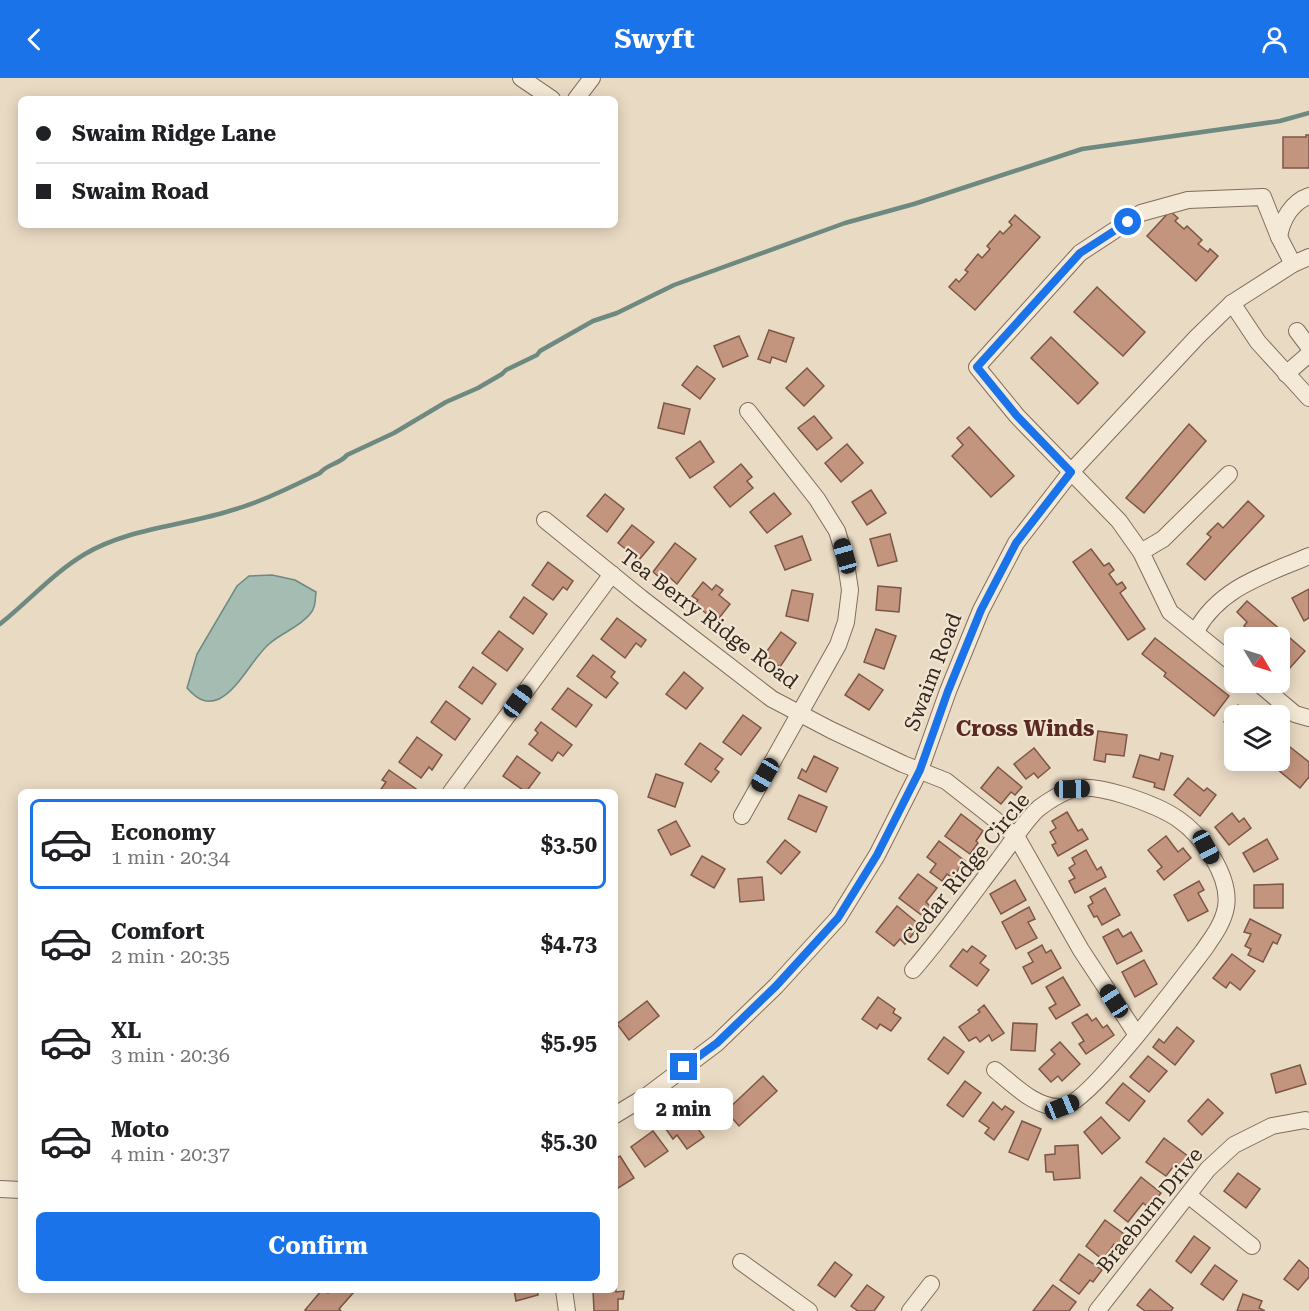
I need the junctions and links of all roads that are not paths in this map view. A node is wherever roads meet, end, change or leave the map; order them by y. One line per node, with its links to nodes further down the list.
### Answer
1 (521, 78): 3 (street)
2 (592, 78): 4 (street)
3 (548, 96)
4 (578, 96)
5 (1309, 196): 6 (street)
6 (1279, 237): 8 (street); 16 (street)
7 (1309, 257): 8 (street, Swaim Road)
8 (1293, 264): 9 (street, Swaim Road)
9 (1232, 303): 13 (street); 16 (street, Swaim Road)
10 (1297, 331): 11 (street)
11 (1309, 347)
12 (1309, 354): 13 (street)
13 (1287, 374): 14 (street)
14 (1309, 398)
15 (748, 411): 25 (street)
16 (1071, 472): 19 (street); 27 (street, Swaim Road)
17 (1228, 474): 19 (street)
18 (545, 520): 21 (street, Tea Berry Ridge Road)
19 (1141, 552): 22 (street)
20 (1309, 556): 22 (street)
21 (612, 574): 25 (street, Tea Berry Ridge Road); 28 (street)
22 (1196, 631): 23 (street)
23 (1224, 655)
24 (1270, 693): 26 (street)
25 (800, 713): 27 (street, Tea Berry Ridge Road); 29 (street)
26 (1309, 718)
27 (920, 770): 30 (street, Tea Berry Ridge Road); 34 (street, Swaim Road)
28 (453, 789)
29 (742, 816)
30 (1017, 836): 31 (street, Cedar Ridge Circle); 32 (street); 32 (street, Cedar Ridge Circle)
31 (913, 970)
32 (1137, 1035): 33 (street, Cedar Ridge Circle)
33 (995, 1070)
34 (618, 1113)
35 (1309, 1121): 38 (street, Braeburn Drive)
36 (0, 1189): 37 (street)
37 (18, 1190)
38 (1188, 1195): 39 (street); 46 (street, Braeburn Drive)
39 (1252, 1246)
40 (741, 1262): 44 (street)
41 (931, 1284): 45 (street)
42 (564, 1293): 43 (street)
43 (567, 1311)
44 (809, 1311)
45 (910, 1311)
46 (1097, 1311)

